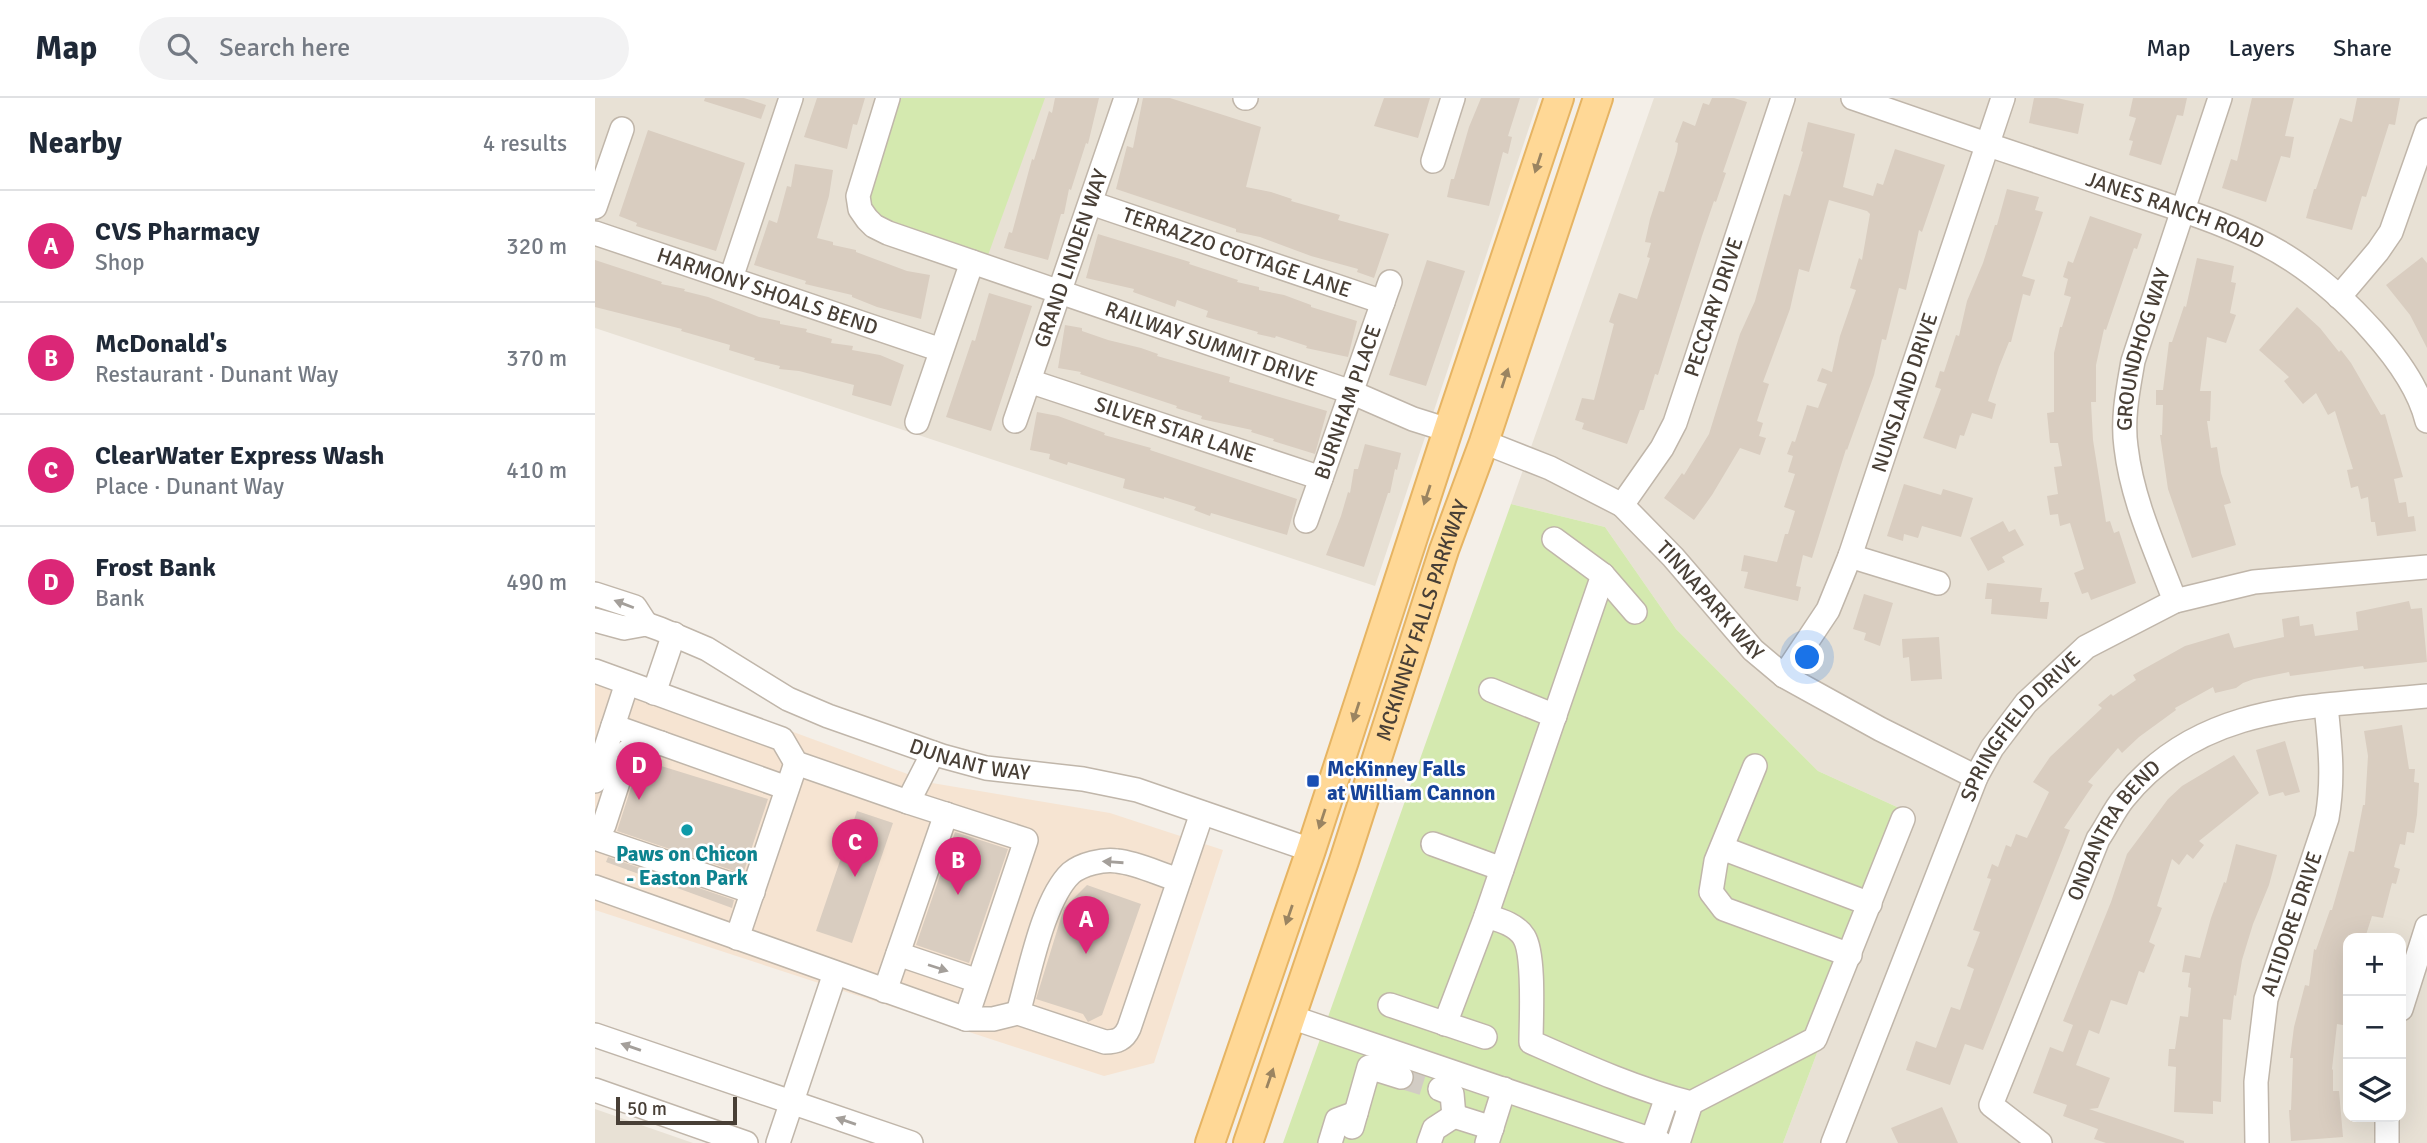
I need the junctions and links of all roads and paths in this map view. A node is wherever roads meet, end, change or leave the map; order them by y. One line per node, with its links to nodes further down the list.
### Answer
1 (791, 98): 20 (street)
2 (888, 98): 19 (street, RAILWAY SUMMIT DRIVE)
3 (1126, 98): 15 (street, GRAND LINDEN WAY)
4 (1453, 98): 14 (street)
5 (1559, 98): 30 (main road, MCKINNEY FALLS PARKWAY, one-way to 30)
6 (1598, 98): 31 (main road, MCKINNEY FALLS PARKWAY, one-way to 6)
7 (1783, 98): 33 (street, PECCARY DRIVE)
8 (1853, 98): 13 (street, JANES RANCH ROAD)
9 (2003, 98): 13 (street, NUNSLAND DRIVE)
10 (2220, 98): 17 (street, GROUNDHOG WAY)
11 (622, 129): 16 (street)
12 (2427, 130): 23 (street)
13 (1987, 144): 17 (street, JANES RANCH ROAD); 36 (street, NUNSLAND DRIVE)
14 (1433, 161)
15 (1091, 204): 21 (street, GRAND LINDEN WAY); 22 (street, TERRAZZO COTTAGE LANE)
16 (595, 207)
17 (2181, 210): 23 (street, JANES RANCH ROAD); 41 (street, GROUNDHOG WAY)
18 (595, 233): 20 (street, HARMONY SHOALS BEND)
19 (972, 262): 21 (street, RAILWAY SUMMIT DRIVE); 24 (street)
20 (731, 278): 24 (street, HARMONY SHOALS BEND)
21 (1060, 292): 25 (street, GRAND LINDEN WAY); 26 (street, RAILWAY SUMMIT DRIVE)
22 (1387, 292): 26 (street, BURNHAM PLACE)
23 (2339, 297): 28 (street, JANES RANCH ROAD)
24 (941, 350): 29 (street)
25 (1029, 381): 27 (street, GRAND LINDEN WAY); 32 (street, SILVER STAR LANE)
26 (1351, 392): 30 (street, RAILWAY SUMMIT DRIVE); 32 (street, BURNHAM PLACE)
27 (1015, 421)
28 (2427, 421)
29 (917, 422)
30 (1448, 430): 31 (main road); 69 (main road, MCKINNEY FALLS PARKWAY, one-way to 69)
31 (1484, 442): 33 (street, TINNAPARK WAY); 86 (main road, MCKINNEY FALLS PARKWAY)
32 (1321, 478): 34 (street, BURNHAM PLACE)
33 (1622, 505): 47 (street, TINNAPARK WAY)
34 (1306, 521)
35 (1554, 538): 38 (street)
36 (1850, 556): 39 (street); 47 (street, NUNSLAND DRIVE)
37 (2427, 567): 41 (street, SPRINGFIELD DRIVE)
38 (1603, 575): 42 (street); 53 (street)
39 (1938, 583)
40 (595, 594): 44 (street, DUNANT WAY, one-way to 40)
41 (2175, 601): 59 (street, SPRINGFIELD DRIVE)
42 (1635, 612)
43 (595, 620): 44 (street, DUNANT WAY)
44 (646, 624): 45 (street, DUNANT WAY)
45 (674, 634): 50 (street); 56 (street, DUNANT WAY)
46 (595, 671): 48 (street)
47 (1784, 676): 59 (street, TINNAPARK WAY)
48 (627, 683): 50 (street); 54 (street)
49 (1491, 690): 53 (street)
50 (654, 693): 57 (street)
51 (2427, 696): 52 (street, ONDANTRA BEND)
52 (2326, 706): 111 (street, ONDANTRA BEND); 112 (street, ALTIDORE DRIVE)
53 (1555, 716): 70 (street)
54 (613, 726): 55 (street); 60 (street)
55 (661, 743): 61 (street); 66 (street)
56 (933, 753): 62 (street); 63 (street, DUNANT WAY)
57 (796, 763): 61 (street); 62 (street)
58 (1755, 766): 68 (street)
59 (1976, 777): 110 (street, SPRINGFIELD DRIVE)
60 (595, 781)
61 (787, 788): 73 (street)
62 (908, 802): 64 (street)
63 (1202, 813): 69 (street, DUNANT WAY); 71 (street)
64 (946, 814): 78 (street); 81 (street)
65 (1903, 819): 74 (street)
66 (595, 837): 73 (street)
67 (1433, 844): 70 (street)
68 (1722, 848): 74 (street); 79 (street)
69 (1311, 850): 105 (main road, MCKINNEY FALLS PARKWAY, one-way to 105)
70 (1502, 869): 75 (street)
71 (1179, 880): 85 (street, one-way to 85); 85 (street)
72 (595, 887): 77 (street)
73 (753, 892): 77 (street)
74 (1870, 904): 79 (street)
75 (1486, 916): 88 (street); 95 (street)
76 (2427, 927): 83 (street)
77 (737, 938): 80 (street)
78 (898, 954): 81 (street, one-way to 81); 82 (street)
79 (1850, 955): 97 (street)
80 (835, 973): 82 (street); 96 (street)
81 (978, 981): 87 (street)
82 (885, 991): 87 (street)
83 (2405, 996)
84 (1390, 1005): 88 (street)
85 (1018, 1013): 87 (street)
86 (1291, 1017): 93 (street); 106 (main road, MCKINNEY FALLS PARKWAY, one-way to 86)
87 (966, 1019)
88 (1445, 1024): 90 (street)
89 (595, 1035): 96 (street, one-way to 89)
90 (1485, 1037)
91 (1401, 1077): 107 (street)
92 (1440, 1089): 98 (street)
93 (1504, 1089): 100 (street); 101 (street)
94 (595, 1090): 102 (street)
95 (1667, 1097): 97 (street); 101 (street)
96 (792, 1102): 103 (street); 104 (street, one-way to 96)
97 (1691, 1103): 109 (street)
98 (1454, 1116): 100 (street); 108 (street)
99 (2387, 1122): 113 (street)
100 (1490, 1135)
101 (1655, 1142)
102 (746, 1143)
103 (778, 1143)
104 (911, 1143)
105 (1210, 1143)
106 (1248, 1143)
107 (1330, 1143)
108 (1429, 1143)
109 (1678, 1143)
110 (1833, 1143)
111 (2040, 1143)
112 (2257, 1143)
113 (2387, 1143)

